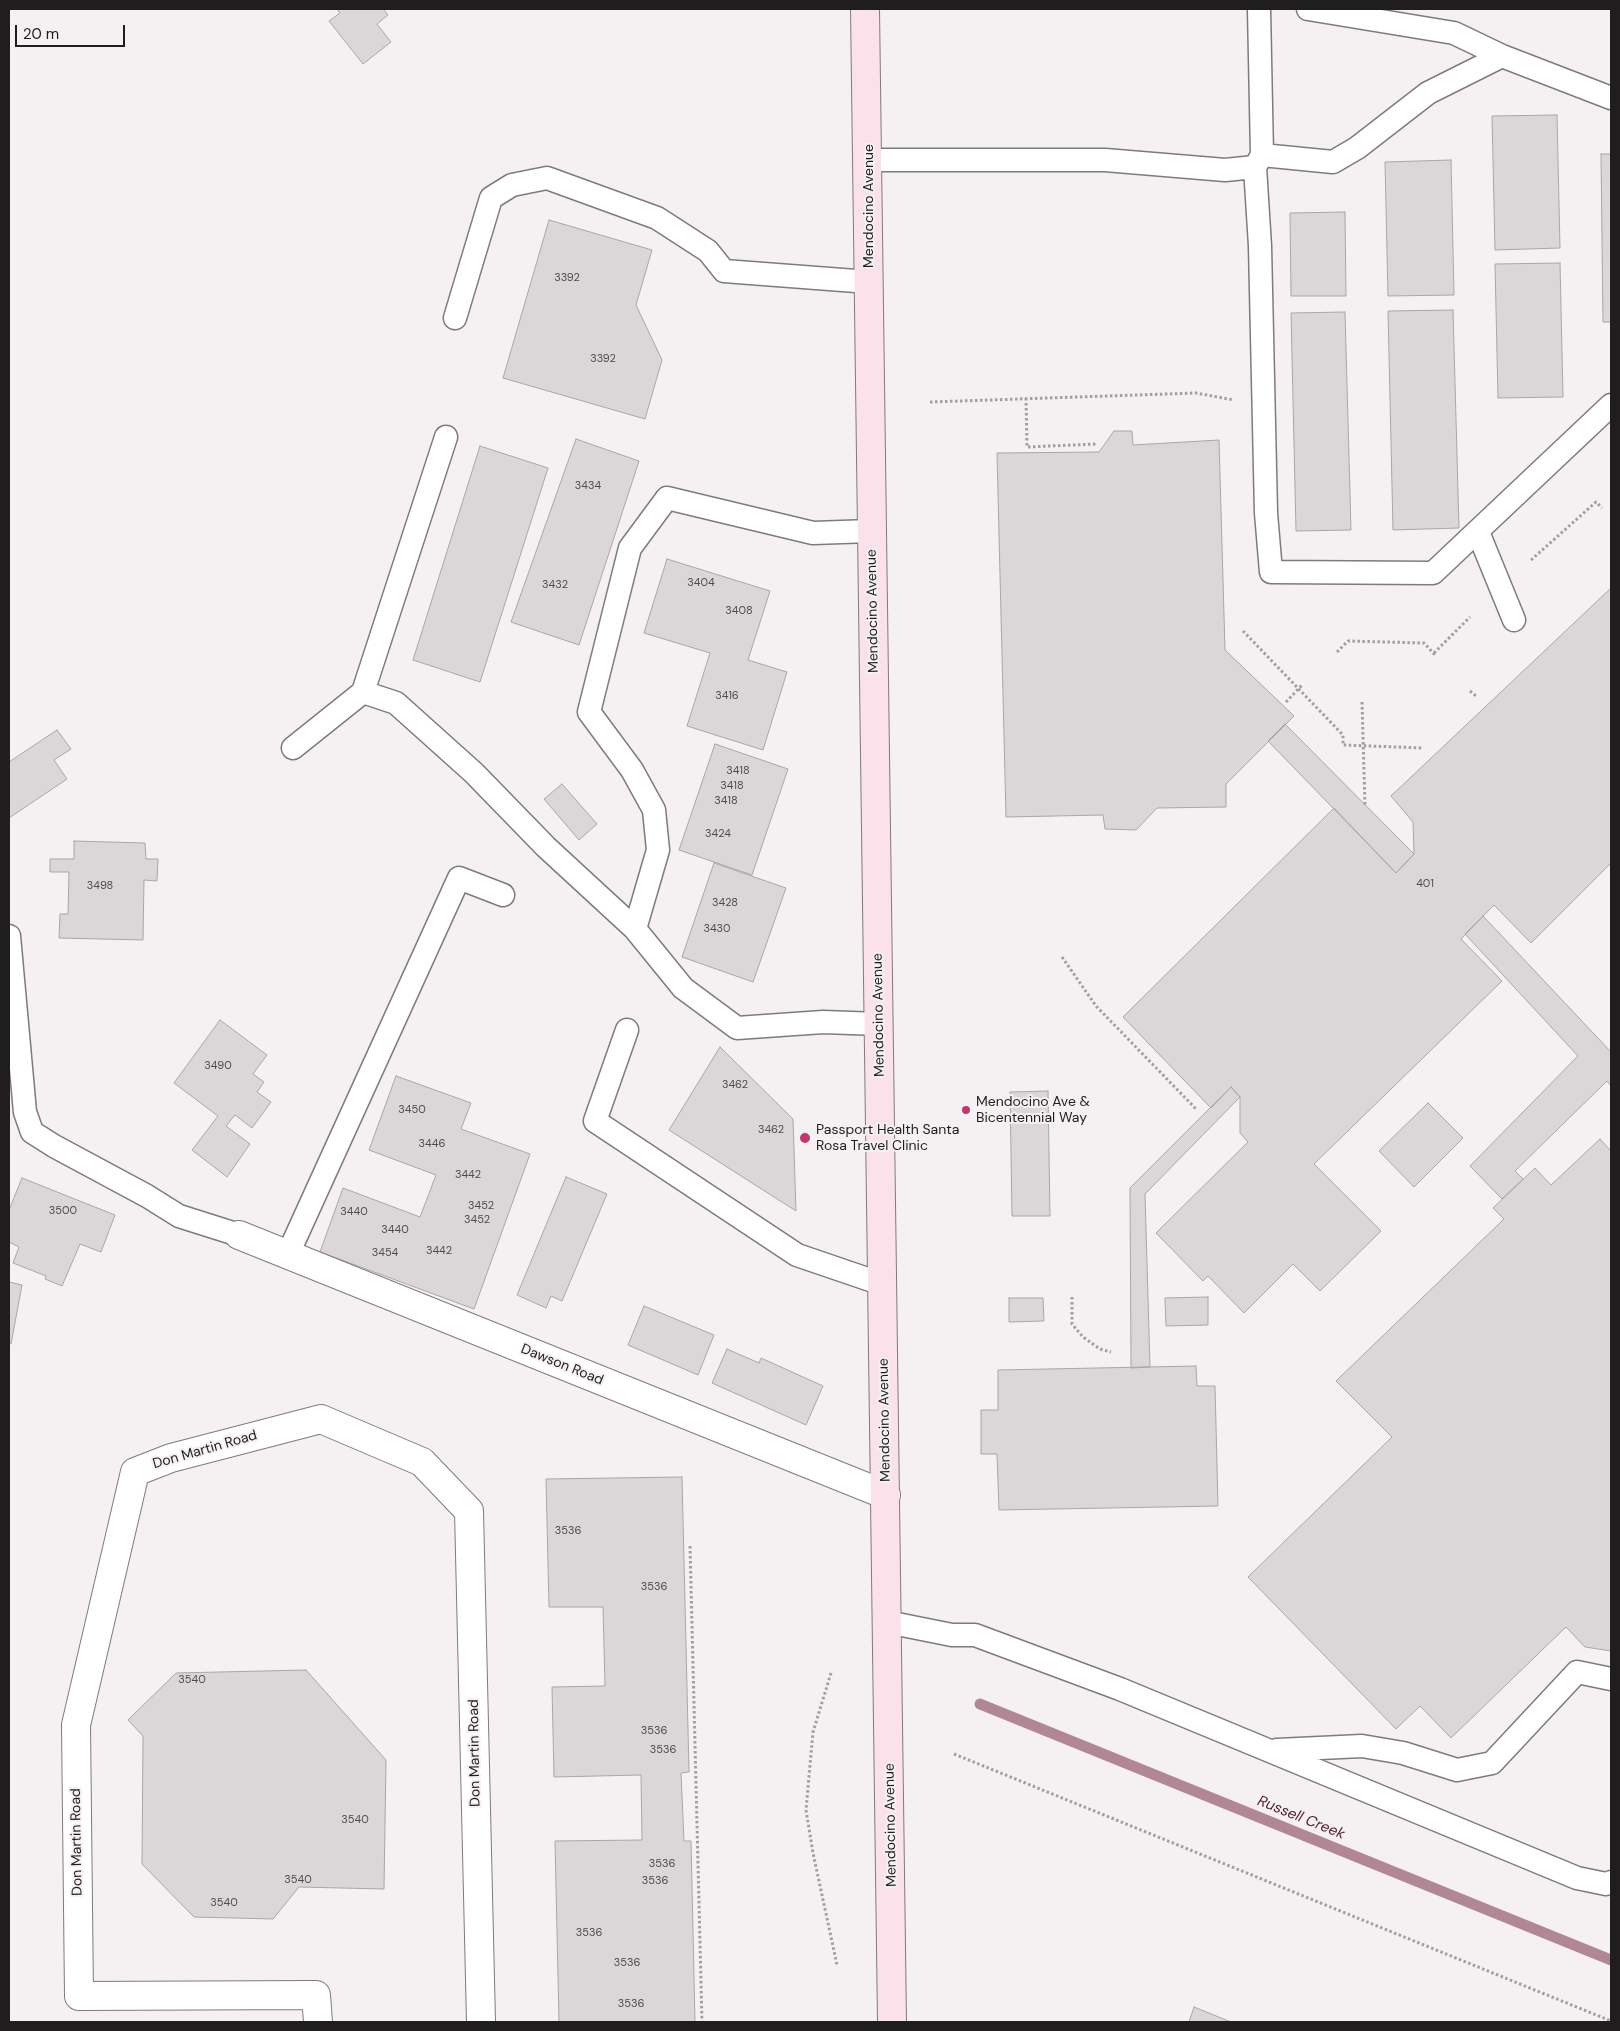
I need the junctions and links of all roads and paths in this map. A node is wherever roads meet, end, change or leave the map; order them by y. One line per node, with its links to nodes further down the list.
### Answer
1 (865, 9): 6 (main road, Mendocino Avenue)
2 (1259, 9): 7 (lane)
3 (1308, 9): 4 (lane)
4 (1502, 56): 5 (lane); 7 (lane)
5 (1611, 98)
6 (869, 160): 7 (lane); 8 (main road, Mendocino Avenue)
7 (1259, 161): 18 (lane)
8 (869, 282): 9 (lane); 17 (main road, Mendocino Avenue)
9 (455, 318)
10 (1026, 398): 11 (path); 12 (path); 15 (path)
11 (1237, 401)
12 (930, 402)
13 (1611, 405): 18 (lane)
14 (446, 437): 27 (lane)
15 (1096, 444)
16 (1602, 508): 19 (path)
17 (871, 531): 36 (lane); 39 (main road, Mendocino Avenue)
18 (1478, 532): 21 (lane)
19 (1531, 560)
20 (1470, 617): 23 (path)
21 (1514, 620)
22 (1243, 631): 25 (path)
23 (1337, 652)
24 (1303, 684): 25 (path)
25 (1298, 689): 29 (path); 31 (path)
26 (1470, 691): 28 (path)
27 (363, 692): 32 (lane); 36 (lane)
28 (1476, 696)
29 (1286, 702)
30 (1362, 702): 31 (path)
31 (1363, 746): 33 (path); 34 (path)
32 (293, 748)
33 (1423, 748)
34 (1366, 805)
35 (504, 895): 43 (lane)
36 (635, 929): 39 (lane)
37 (9, 936): 42 (lane)
38 (1062, 957): 41 (path)
39 (879, 1024): 44 (main road, Mendocino Avenue)
40 (627, 1030): 44 (lane)
41 (1196, 1110)
42 (239, 1235): 43 (street, Dawson Road)
43 (288, 1254): 47 (street, Dawson Road)
44 (882, 1284): 47 (main road, Mendocino Avenue)
45 (1072, 1298): 46 (path)
46 (1110, 1352)
47 (886, 1495): 49 (main road, Mendocino Avenue)
48 (690, 1546): 59 (path)
49 (887, 1622): 52 (lane); 60 (main road, Mendocino Avenue)
50 (831, 1673): 55 (path)
51 (1611, 1679): 52 (lane)
52 (1270, 1750): 54 (lane)
53 (954, 1754): 56 (path)
54 (1611, 1882)
55 (837, 1965)
56 (1611, 2021)
57 (318, 2022): 58 (street, Don Martin Road)
58 (481, 2022)
59 (702, 2022)
60 (892, 2022)

